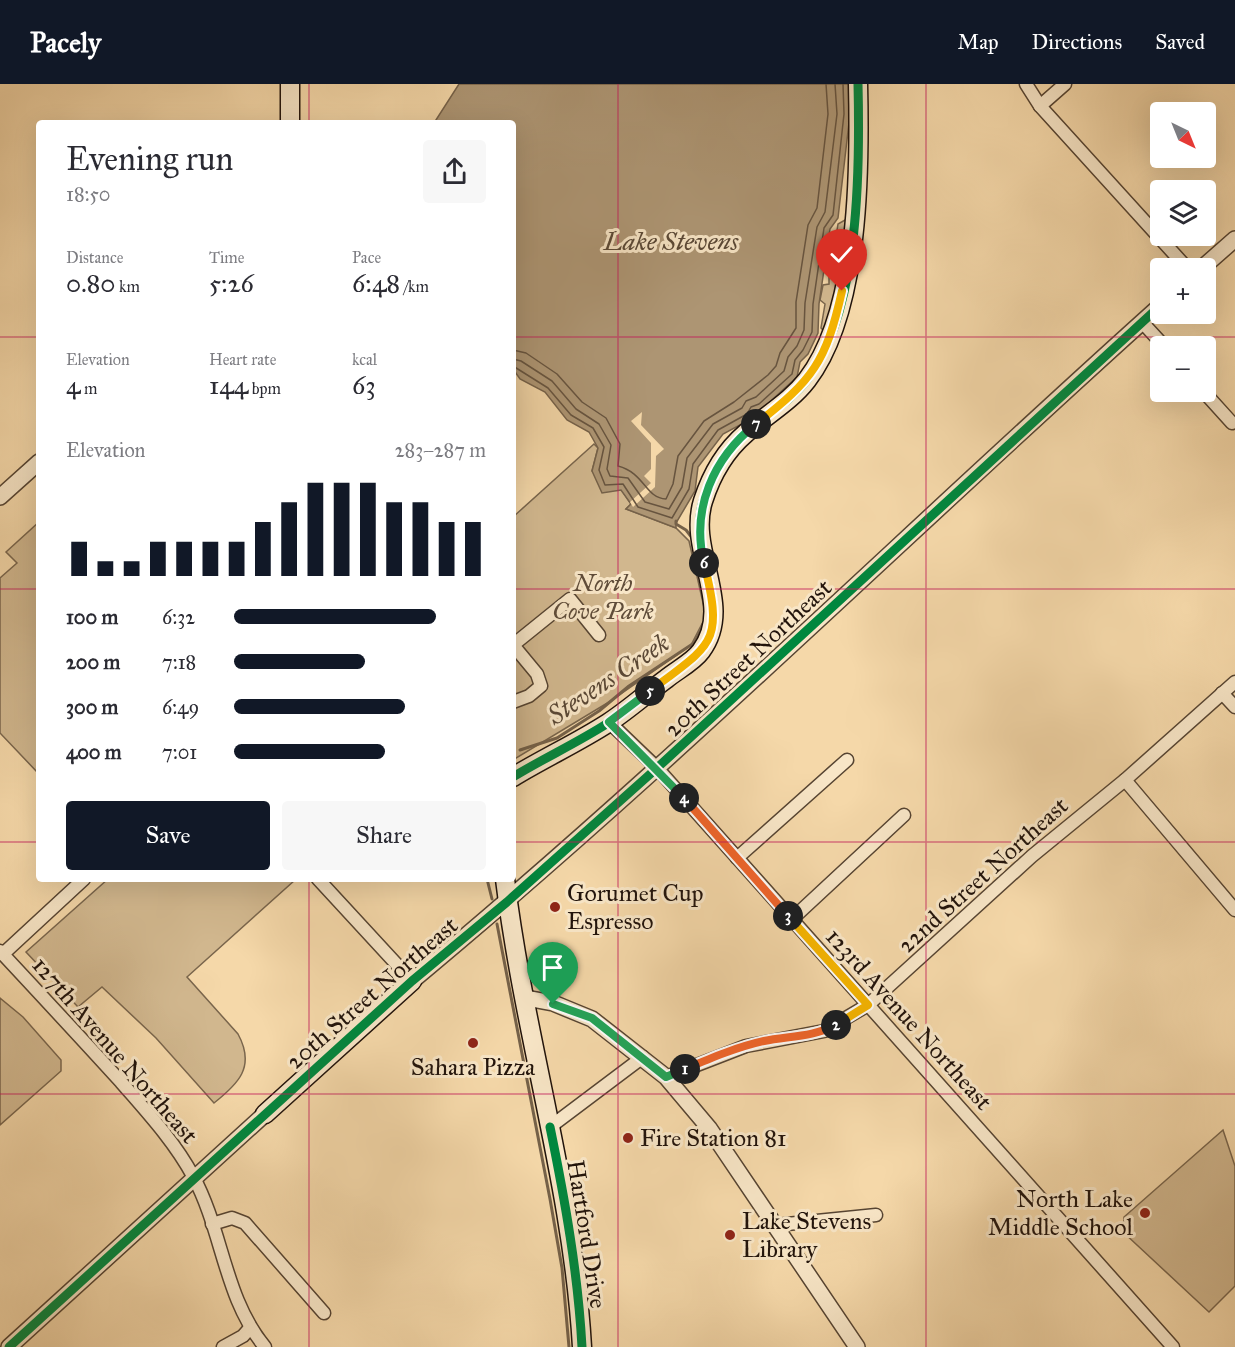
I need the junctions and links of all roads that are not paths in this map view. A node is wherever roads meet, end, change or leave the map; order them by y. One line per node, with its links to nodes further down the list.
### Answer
1 (290, 84): 6 (main road)
2 (858, 84): 24 (main road)
3 (1026, 84): 5 (street)
4 (1065, 84): 5 (street)
5 (1040, 106): 8 (street)
6 (290, 120)
7 (1235, 239): 9 (street)
8 (1178, 258)
9 (1213, 258)
10 (1150, 315): 11 (street, 20th Street Northeast)
11 (1142, 322): 12 (street); 26 (street, 20th Street Northeast)
12 (1155, 336)
13 (1213, 402): 14 (street)
14 (1232, 423)
15 (36, 465): 16 (street)
16 (0, 496)
17 (599, 635): 18 (street)
18 (516, 643)
19 (516, 649): 22 (street)
20 (1235, 682): 21 (street, 22nd Street Northeast)
21 (1222, 693): 23 (street); 28 (street, 22nd Street Northeast)
22 (516, 701)
23 (1235, 707)
24 (609, 722): 26 (street, 123rd Avenue Northeast); 27 (main road)
25 (847, 760): 30 (street)
26 (657, 768): 30 (street, 123rd Avenue Northeast); 34 (street, 20th Street Northeast)
27 (516, 775)
28 (1125, 780): 35 (street); 40 (street, 22nd Street Northeast)
29 (904, 815): 36 (street)
30 (737, 858): 36 (street, 123rd Avenue Northeast)
31 (81, 882): 37 (street)
32 (321, 882): 38 (street)
33 (504, 882): 34 (main road, Hartford Drive)
34 (499, 908): 38 (street, 20th Street Northeast); 39 (main road, Hartford Drive)
35 (1235, 910)
36 (792, 920): 40 (street, 123rd Avenue Northeast)
37 (1, 953): 45 (street, 127th Avenue Northeast)
38 (412, 981): 43 (main road, 20th Street Northeast)
39 (526, 998): 41 (street); 44 (main road, Hartford Drive)
40 (868, 1005): 42 (street, 22nd Street Northeast); 56 (street, 123rd Avenue Northeast)
41 (643, 1057): 42 (street); 44 (street)
42 (666, 1077): 48 (street)
43 (265, 1114): 45 (street, 20th Street Northeast)
44 (550, 1127): 54 (main road, Hartford Drive)
45 (195, 1178): 47 (street, 127th Avenue Northeast); 51 (street, 20th Street Northeast)
46 (876, 1215): 48 (street)
47 (212, 1224): 49 (street); 50 (street, 127th Avenue Northeast)
48 (777, 1225): 55 (street)
49 (324, 1313)
50 (250, 1328): 52 (street); 53 (street, 127th Avenue Northeast)
51 (9, 1347)
52 (223, 1347)
53 (265, 1347)
54 (582, 1347)
55 (857, 1347)
56 (1173, 1347)

